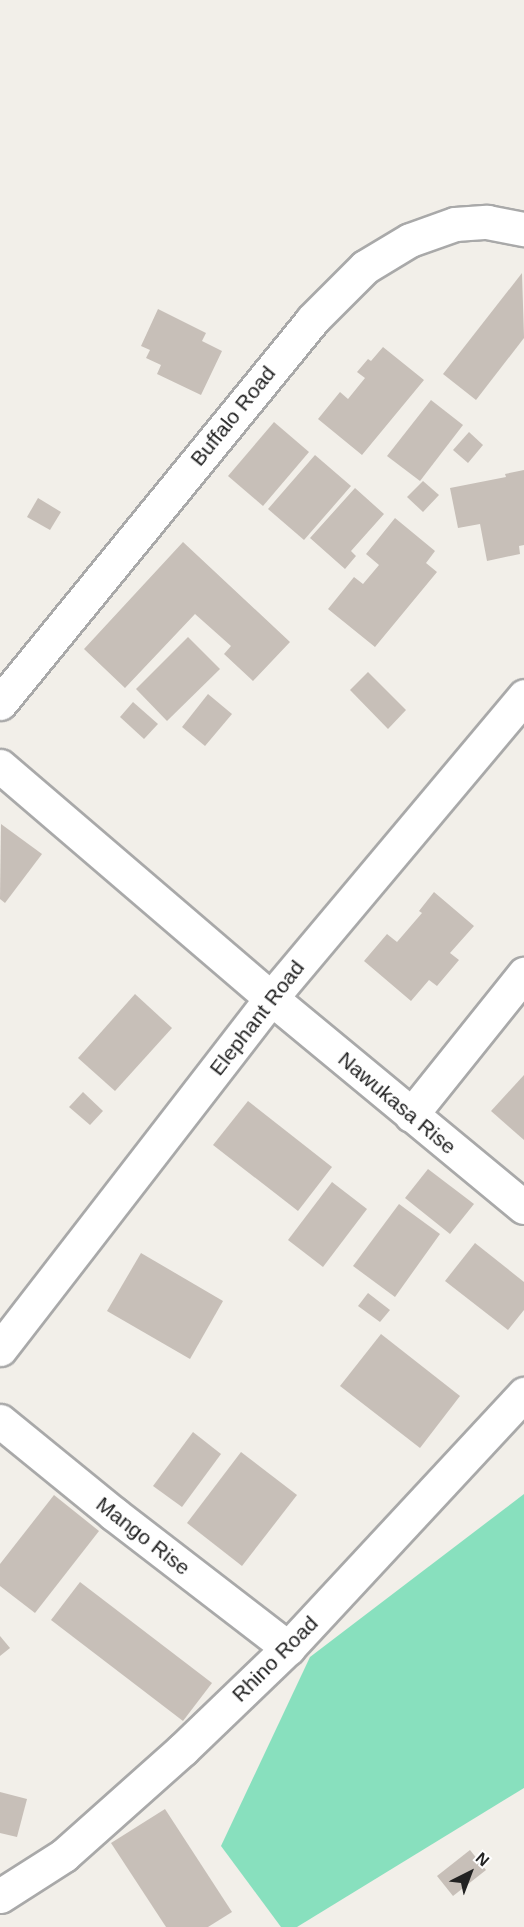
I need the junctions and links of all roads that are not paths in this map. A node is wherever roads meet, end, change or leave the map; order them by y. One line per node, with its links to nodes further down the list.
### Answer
1 (524, 229): 3 (street, Buffalo Road)
2 (524, 696): 6 (street, Elephant Road)
3 (0, 703)
4 (0, 766): 6 (street, Nawukasa Rise)
5 (524, 974): 7 (street)
6 (271, 998): 7 (street, Nawukasa Rise); 9 (street, Elephant Road)
7 (411, 1115): 8 (street, Nawukasa Rise)
8 (524, 1207)
9 (3, 1340)
10 (524, 1394): 12 (street, Rhino Road)
11 (0, 1421): 12 (street, Mango Rise)
12 (288, 1648): 13 (street, Rhino Road)
13 (0, 1896)

